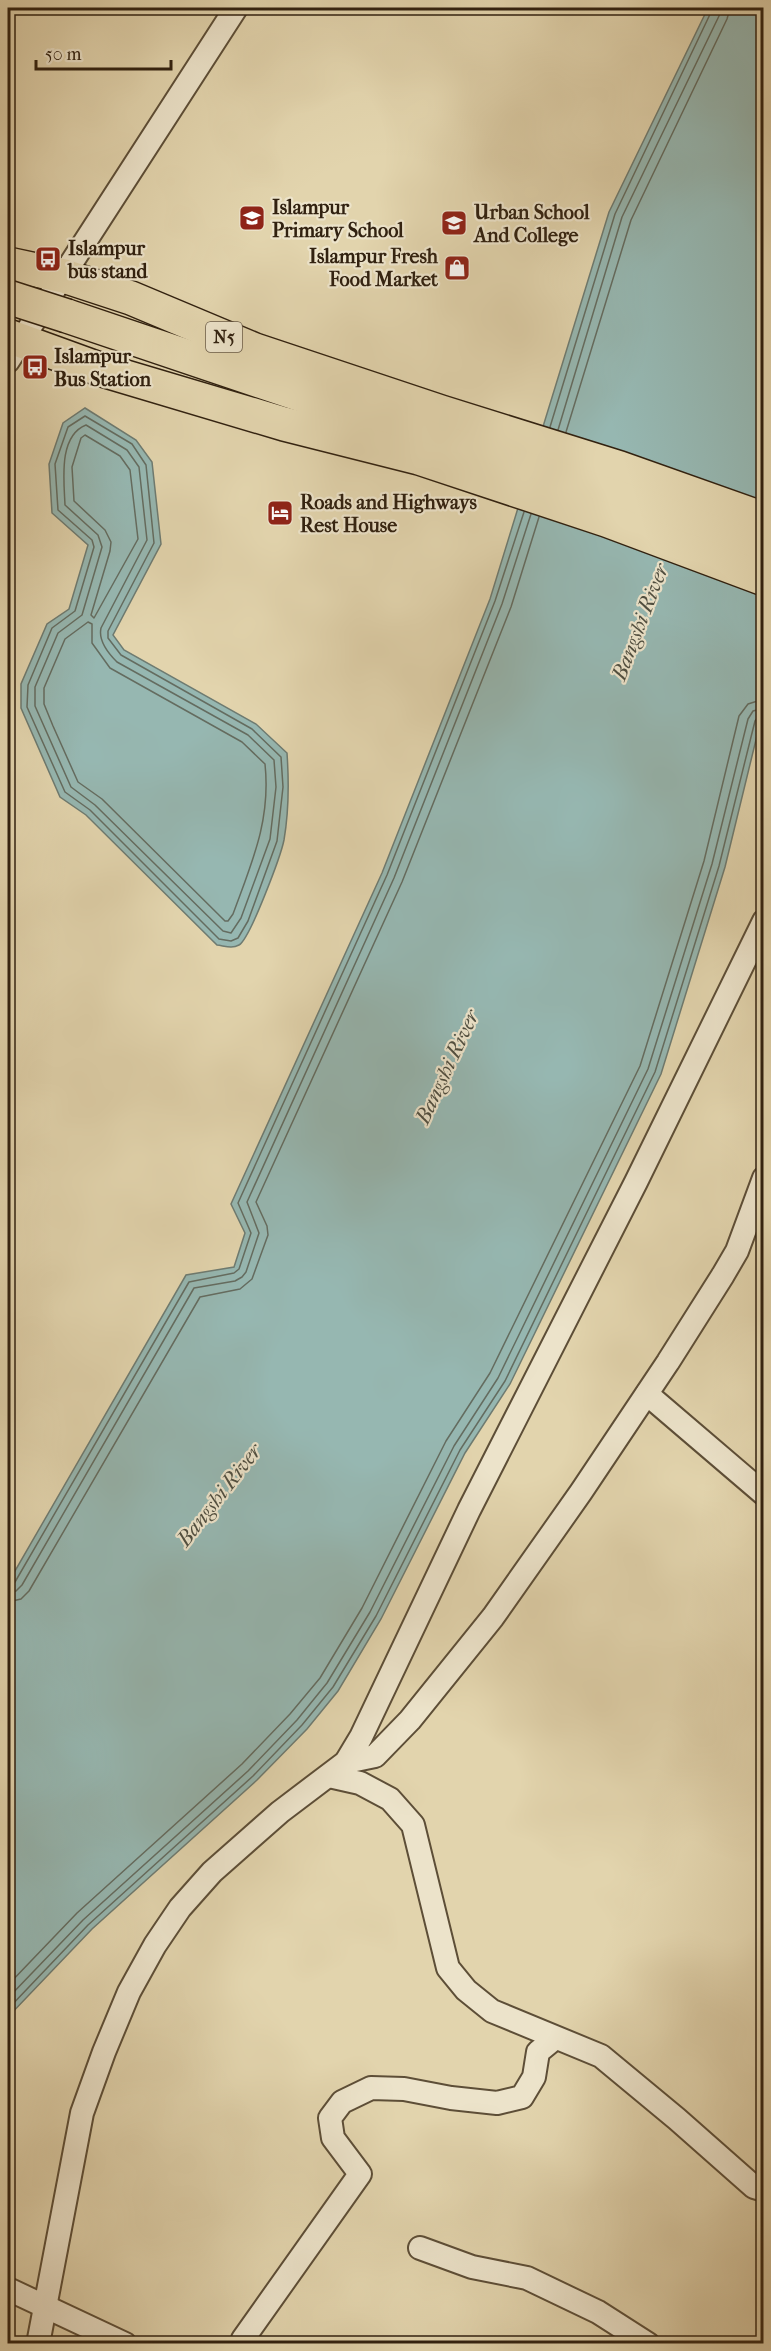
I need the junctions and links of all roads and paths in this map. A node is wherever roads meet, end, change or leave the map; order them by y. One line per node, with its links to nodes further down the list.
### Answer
1 (236, 8): 3 (street)
2 (8, 264): 3 (highway, N5)
3 (64, 276): 5 (street); 6 (highway, N5)
4 (8, 297): 6 (highway, N5, bridge)
5 (12, 346): 6 (highway, N5)
6 (427, 435): 7 (highway, N5); 8 (highway, N5); 9 (highway)
7 (764, 519)
8 (764, 552)
9 (764, 579)
10 (764, 921): 14 (street)
11 (764, 1178): 12 (street)
12 (647, 1394): 13 (street); 14 (street)
13 (764, 1494)
14 (337, 1769): 15 (street); 19 (street)
15 (555, 2038): 16 (street); 22 (street)
16 (764, 2190)
17 (420, 2248): 23 (street)
18 (8, 2289): 19 (street)
19 (46, 2306): 20 (street); 21 (street)
20 (38, 2343)
21 (125, 2343)
22 (242, 2343)
23 (648, 2343)

